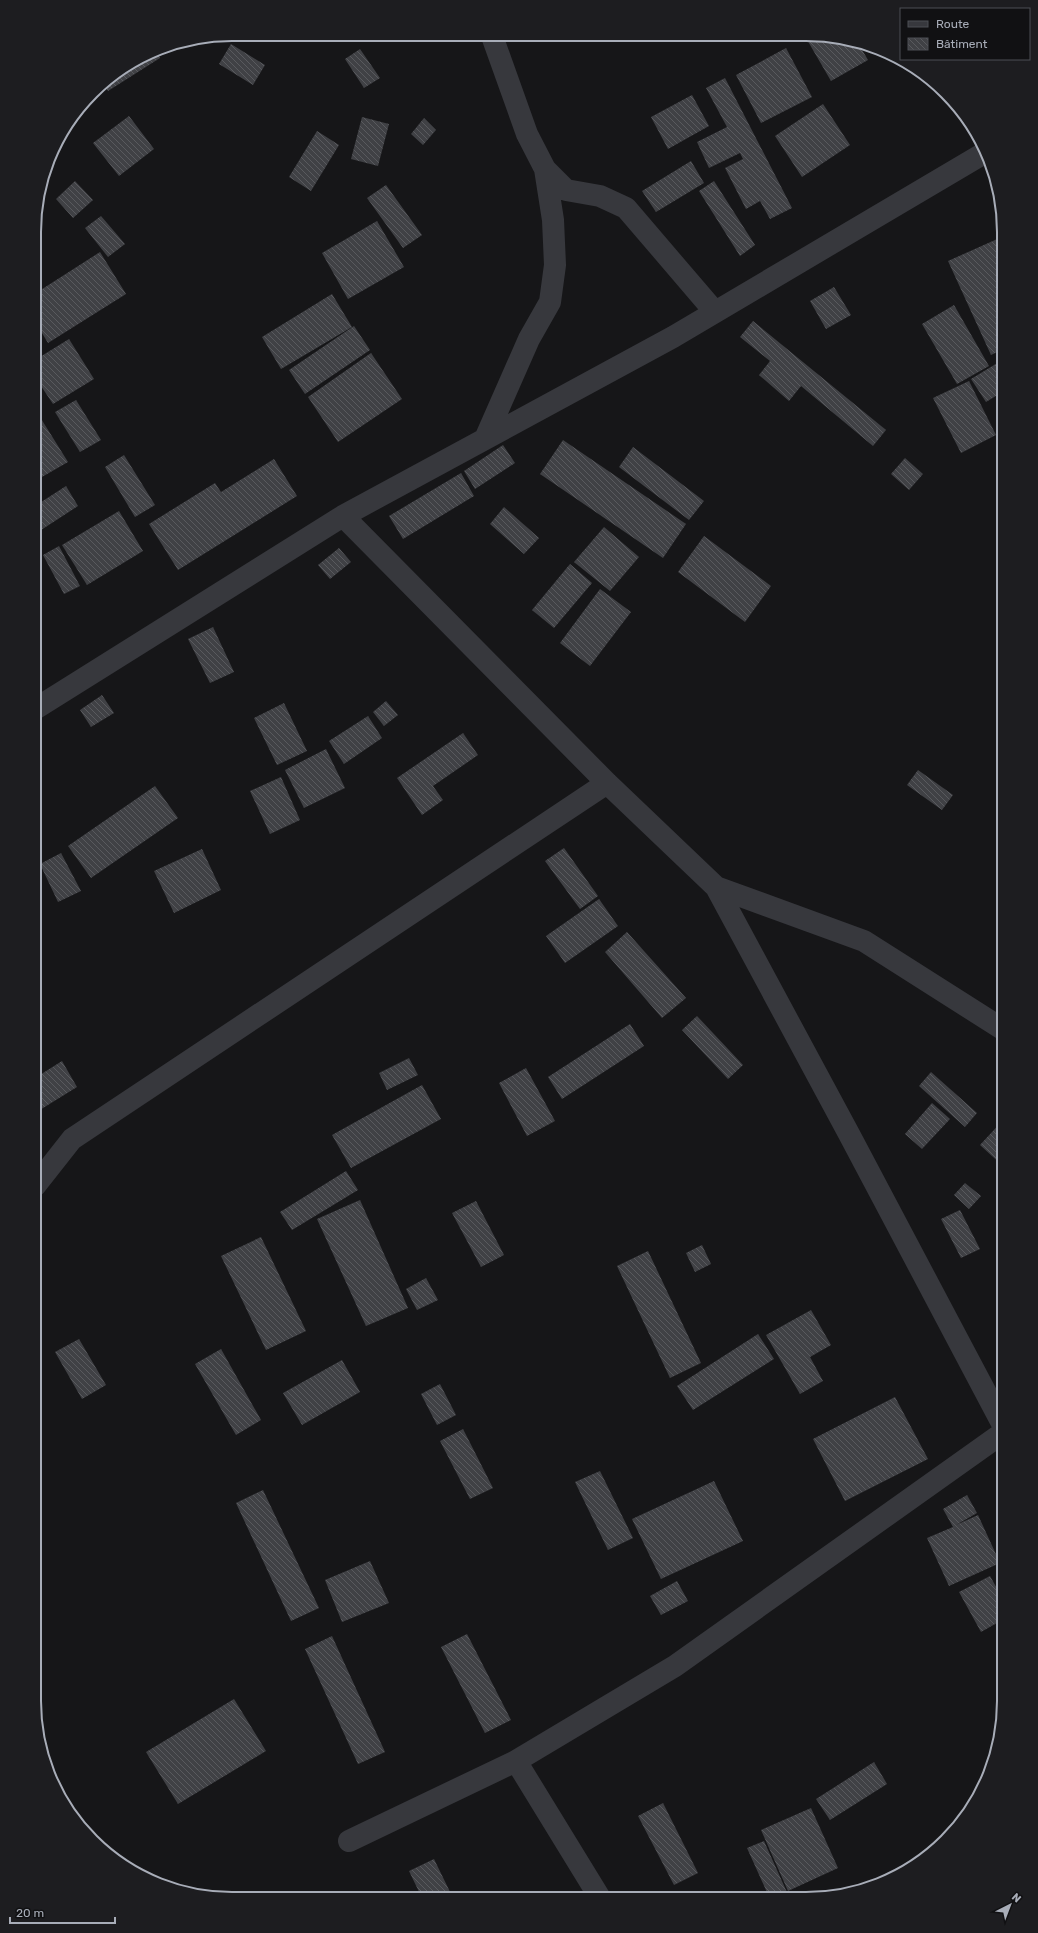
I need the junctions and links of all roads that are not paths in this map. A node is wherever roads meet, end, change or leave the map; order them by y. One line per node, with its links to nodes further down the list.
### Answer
1 (494, 41): 3 (street)
2 (980, 155): 4 (street)
3 (545, 168): 4 (street); 5 (street)
4 (715, 312): 5 (street)
5 (485, 439): 6 (street)
6 (343, 516): 7 (street); 8 (street)
7 (41, 704)
8 (607, 783): 9 (street); 11 (street)
9 (716, 887): 10 (street); 12 (street)
10 (997, 1026)
11 (41, 1178)
12 (997, 1414)
13 (997, 1437): 14 (street)
14 (516, 1761): 15 (street); 16 (street)
15 (349, 1841)
16 (596, 1892)

